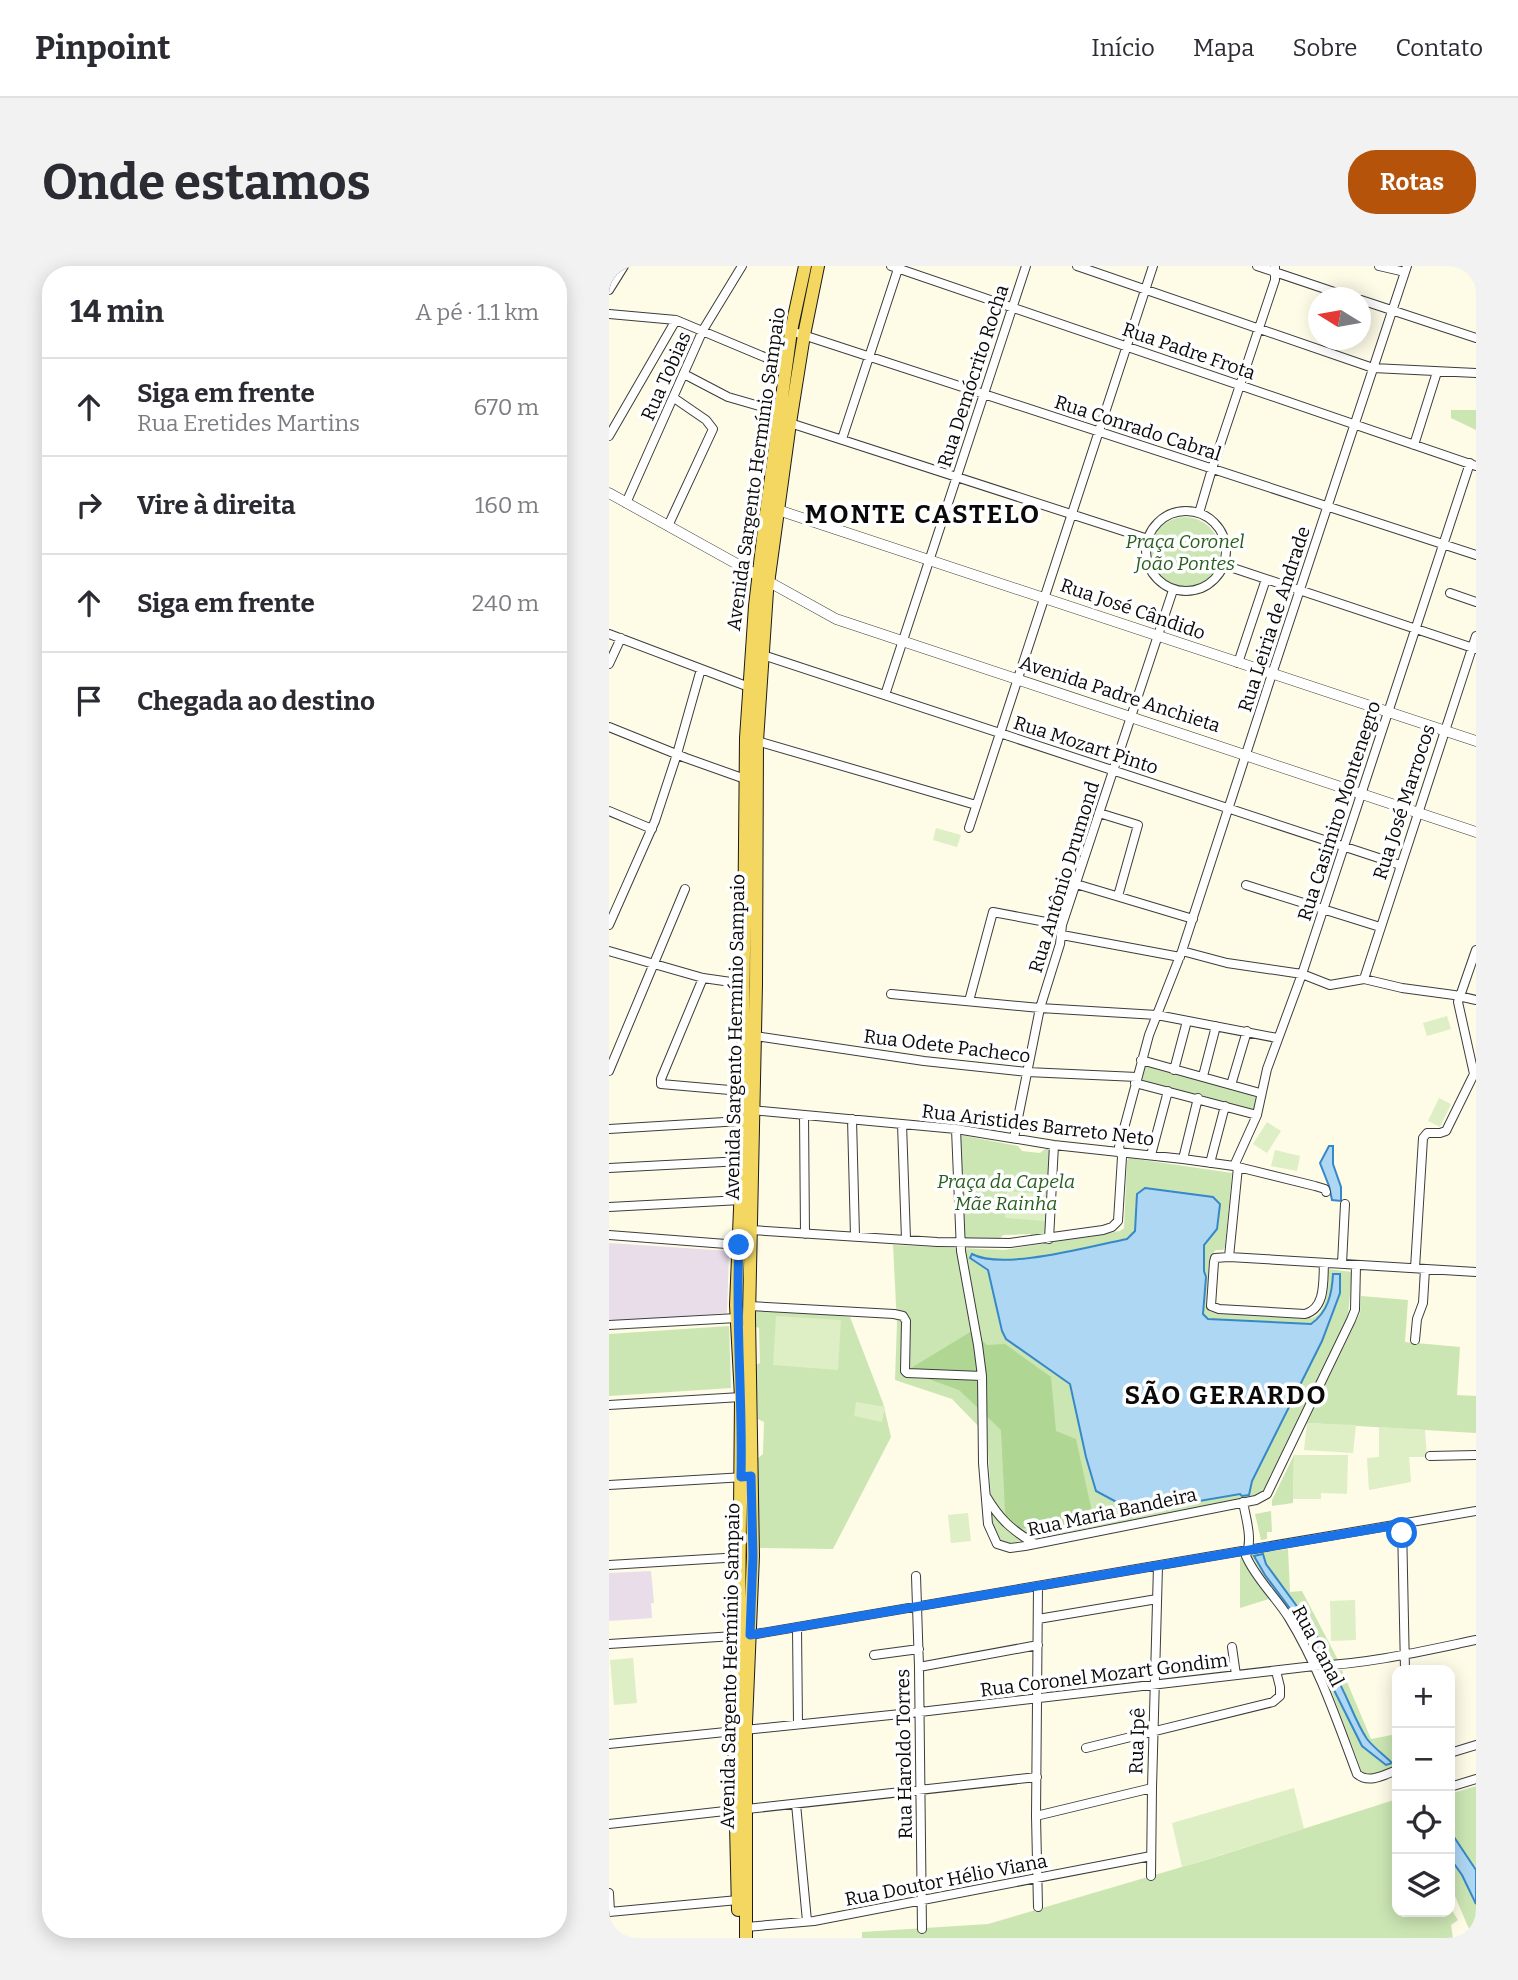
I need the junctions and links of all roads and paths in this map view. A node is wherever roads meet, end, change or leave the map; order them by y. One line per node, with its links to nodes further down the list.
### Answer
1 (624, 266): 15 (street)
2 (742, 266): 22 (street, Rua Tobias)
3 (805, 266): 23 (main road, Avenida Sargento Hermínio Sampaio)
4 (818, 266): 24 (main road, Avenida Sargento Hermínio Sampaio)
5 (1026, 266): 17 (street, Rua Demócrito Rocha)
6 (1077, 266): 14 (street)
7 (1153, 266): 14 (street)
8 (1257, 266): 11 (street)
9 (1378, 266): 12 (street)
10 (896, 267): 17 (street, Rua Padre Frota); 27 (street)
11 (1275, 269): 13 (street); 21 (street)
12 (1406, 269): 18 (street, Rua Leiria de Andrade)
13 (1323, 287)
14 (1145, 289): 21 (street); 26 (street)
15 (609, 290)
16 (1371, 304): 18 (street)
17 (1012, 307): 26 (street, Rua Padre Frota); 34 (street, Rua Demócrito Rocha)
18 (1393, 311): 25 (street); 29 (street, Rua Leiria de Andrade)
19 (609, 314): 20 (street)
20 (676, 320): 22 (street); 40 (street)
21 (1259, 329): 29 (street); 33 (street)
22 (703, 330): 28 (street); 32 (street, Rua Tobias)
23 (791, 331): 24 (street, Rua Conrado Cabral); 28 (main road, Avenida Sargento Hermínio Sampaio)
24 (804, 335): 27 (street, Rua Conrado Cabral); 37 (main road, Avenida Sargento Hermínio Sampaio)
25 (1476, 338)
26 (1127, 346): 33 (street, Rua Padre Frota); 39 (street)
27 (869, 357): 34 (street, Rua Conrado Cabral); 41 (street)
28 (786, 366): 36 (main road, Avenida Sargento Hermínio Sampaio)
29 (1373, 368): 30 (street); 38 (street, Rua Leiria de Andrade)
30 (1437, 372): 31 (street); 42 (street)
31 (1476, 373)
32 (684, 374): 35 (street, Rua Tobias); 36 (street)
33 (1240, 385): 38 (street, Rua Padre Frota); 44 (street)
34 (984, 394): 39 (street, Rua Conrado Cabral); 45 (street, Rua Demócrito Rocha)
35 (674, 398): 47 (street, Rua Tobias); 52 (street)
36 (780, 412): 59 (main road, Avenida Sargento Hermínio Sampaio)
37 (790, 422): 41 (street); 49 (main road, Avenida Sargento Hermínio Sampaio)
38 (1354, 424): 42 (street, Rua Padre Frota); 48 (street, Rua Leiria de Andrade)
39 (1098, 432): 44 (street, Rua Conrado Cabral); 51 (street)
40 (609, 436)
41 (842, 439): 45 (street)
42 (1414, 445): 43 (street, Rua Padre Frota)
43 (1473, 464): 54 (street, Rua Casimiro Montenegro)
44 (1212, 469): 48 (street, Rua Conrado Cabral); 50 (street)
45 (957, 477): 51 (street); 56 (street, Rua Demócrito Rocha)
46 (609, 493): 47 (street, Avenida Padre Anchieta)
47 (626, 503): 52 (street, Avenida Padre Anchieta)
48 (1327, 506): 54 (street, Rua Conrado Cabral); 61 (street, Rua Leiria de Andrade)
49 (779, 510): 56 (street, Rua José Cândido); 59 (main road, Avenida Sargento Hermínio Sampaio)
50 (1199, 513): 53 (street); 57 (street)
51 (1072, 514): 53 (street); 63 (street)
52 (668, 526): 59 (street, Avenida Padre Anchieta)
53 (1148, 539): 60 (street)
54 (1442, 544): 55 (street, Rua Conrado Cabral); 65 (street, Rua Casimiro Montenegro)
55 (1476, 555)
56 (929, 561): 63 (street, Rua José Cândido); 70 (street, Rua Demócrito Rocha)
57 (1224, 565): 58 (street); 60 (street)
58 (1266, 579): 61 (street); 73 (street)
59 (763, 580): 70 (street, Avenida Padre Anchieta); 72 (main road, Avenida Sargento Hermínio Sampaio); 78 (main road, Avenida Sargento Hermínio Sampaio)
60 (1173, 590): 68 (street, Rua Antônio Drumond)
61 (1300, 591): 65 (street); 76 (street, Rua Leiria de Andrade)
62 (1451, 593): 64 (street)
63 (1044, 597): 68 (street, Rua José Cândido); 77 (street)
64 (1476, 602)
65 (1415, 629): 71 (street); 80 (street, Rua Casimiro Montenegro)
66 (609, 634): 69 (street)
67 (1476, 636): 71 (street, Rua José Marrocos)
68 (1158, 637): 73 (street, Rua José Cândido); 81 (street, Rua Antônio Drumond)
69 (621, 638): 74 (street); 75 (street)
70 (902, 642): 77 (street, Avenida Padre Anchieta); 79 (street, Rua Demócrito Rocha)
71 (1474, 648): 83 (street, Rua José Marrocos)
72 (763, 655): 79 (street, Rua Mozart Pinto); 85 (main road, Avenida Sargento Hermínio Sampaio)
73 (1238, 663): 76 (street, Rua José Cândido)
74 (609, 664)
75 (701, 669): 78 (street); 87 (street)
76 (1272, 674): 80 (street, Rua José Cândido); 88 (street, Rua Leiria de Andrade)
77 (1017, 678): 81 (street, Avenida Padre Anchieta); 84 (street)
78 (749, 687): 90 (main road, Avenida Sargento Hermínio Sampaio)
79 (885, 695): 84 (street, Rua Mozart Pinto)
80 (1388, 712): 83 (street, Rua José Cândido); 91 (street, Rua Casimiro Montenegro)
81 (1131, 718): 88 (street, Avenida Padre Anchieta); 89 (street, Rua Antônio Drumond)
82 (609, 727): 87 (street)
83 (1444, 730): 86 (street, Rua José Cândido); 96 (street, Rua José Marrocos)
84 (999, 733): 89 (street, Rua Mozart Pinto); 92 (street)
85 (757, 741): 92 (street); 119 (main road, Avenida Sargento Hermínio Sampaio)
86 (1476, 741)
87 (677, 754): 90 (street); 98 (street)
88 (1246, 755): 91 (street, Avenida Padre Anchieta); 93 (street, Rua Leiria de Andrade)
89 (1113, 771): 93 (street, Rua Mozart Pinto); 95 (street, Rua Antônio Drumond)
90 (745, 779): 118 (main road, Avenida Sargento Hermínio Sampaio)
91 (1360, 793): 96 (street, Avenida Padre Anchieta); 100 (street, Rua Casimiro Montenegro)
92 (976, 804): 97 (street)
93 (1229, 809): 100 (street, Rua Mozart Pinto); 107 (street, Rua Leiria de Andrade)
94 (609, 811): 98 (street)
95 (1099, 813): 102 (street, Rua Antônio Drumond); 105 (street)
96 (1418, 813): 99 (street, Avenida Padre Anchieta); 101 (street, Rua José Marrocos)
97 (969, 828)
98 (652, 829): 108 (street)
99 (1476, 832)
100 (1343, 846): 101 (street, Rua Mozart Pinto); 106 (street, Rua Casimiro Montenegro)
101 (1400, 865): 109 (street, Rua José Marrocos)
102 (1076, 884): 105 (street); 110 (street, Rua Antônio Drumond)
103 (1246, 885): 106 (street)
104 (685, 889): 114 (street)
105 (1118, 896): 107 (street)
106 (1323, 909): 109 (street); 115 (street, Rua Casimiro Montenegro)
107 (1193, 919): 113 (street, Rua Leiria de Andrade)
108 (609, 925)
109 (1380, 927): 117 (street, Rua José Marrocos)
110 (1062, 930): 113 (street); 123 (street); 124 (street, Rua Antônio Drumond)
111 (1476, 950): 121 (street)
112 (609, 951): 114 (street)
113 (1181, 954): 115 (street); 125 (street, Rua Leiria de Andrade)
114 (652, 964): 116 (street); 133 (street)
115 (1302, 974): 117 (street); 130 (street, Rua Casimiro Montenegro)
116 (703, 978): 118 (street); 138 (street)
117 (1364, 979): 121 (street)
118 (742, 984): 119 (street); 138 (main road, Avenida Sargento Hermínio Sampaio)
119 (756, 985): 129 (main road, Avenida Sargento Hermínio Sampaio)
120 (891, 994): 123 (street)
121 (1460, 996): 122 (street); 175 (street)
122 (1476, 1000)
123 (969, 1001): 124 (street)
124 (1040, 1008): 125 (street); 134 (street, Rua Antônio Drumond)
125 (1157, 1015): 126 (street); 131 (street, Rua Leiria de Andrade)
126 (1187, 1021): 127 (street); 132 (street)
127 (1216, 1026): 128 (street); 135 (street)
128 (1247, 1031): 130 (street); 137 (street)
129 (755, 1036): 134 (street, Rua Odete Pacheco); 143 (main road, Avenida Sargento Hermínio Sampaio)
130 (1277, 1038): 140 (street, Rua Casimiro Montenegro)
131 (1141, 1060): 132 (street); 136 (street, Rua Leiria de Andrade)
132 (1174, 1070): 135 (street)
133 (609, 1071)
134 (1027, 1072): 136 (street, Rua Odete Pacheco); 150 (street, Rua Antônio Drumond)
135 (1203, 1076): 137 (street)
136 (1136, 1080): 139 (street, Rua Odete Pacheco); 152 (street, Rua Leiria de Andrade)
137 (1231, 1085): 140 (street)
138 (741, 1091): 143 (main road, Avenida Sargento Hermínio Sampaio)
139 (1168, 1091): 141 (street, Rua Odete Pacheco); 153 (street)
140 (1261, 1093): 145 (street, Rua Casimiro Montenegro)
141 (1198, 1098): 142 (street, Rua Odete Pacheco); 154 (street)
142 (1225, 1106): 145 (street, Rua Odete Pacheco); 156 (street)
143 (745, 1114): 144 (street, Rua Aristides Barreto Neto); 148 (street, Rua Aristides Barreto Neto); 155 (main road, Avenida Sargento Hermínio Sampaio); 163 (main road, Avenida Sargento Hermínio Sampaio)
144 (804, 1115): 146 (street, Rua Aristides Barreto Neto); 164 (street)
145 (1257, 1115): 157 (street, Rua Casimiro Montenegro)
146 (852, 1119): 147 (street, Rua Aristides Barreto Neto); 166 (street)
147 (902, 1124): 149 (street, Rua Aristides Barreto Neto); 167 (street)
148 (609, 1129)
149 (955, 1129): 150 (street, Rua Aristides Barreto Neto); 169 (street)
150 (1014, 1138): 151 (street, Rua Aristides Barreto Neto)
151 (1054, 1145): 152 (street, Rua Aristides Barreto Neto); 168 (street)
152 (1120, 1152): 153 (street, Rua Aristides Barreto Neto); 168 (street, Rua Leiria de Andrade)
153 (1151, 1155): 154 (street, Rua Aristides Barreto Neto)
154 (1183, 1159): 156 (street, Rua Aristides Barreto Neto)
155 (742, 1161): 158 (street); 160 (main road, Avenida Sargento Hermínio Sampaio)
156 (1210, 1163): 157 (street, Rua Aristides Barreto Neto)
157 (1236, 1166): 159 (street, Rua Aristides Barreto Neto); 171 (street, Rua Casimiro Montenegro)
158 (609, 1168)
159 (1327, 1192)
160 (741, 1200): 162 (street); 170 (main road, Avenida Sargento Hermínio Sampaio)
161 (1345, 1204): 173 (street)
162 (609, 1208)
163 (751, 1230): 164 (street); 178 (main road, Avenida Sargento Hermínio Sampaio)
164 (805, 1234): 166 (street)
165 (609, 1235): 170 (street)
166 (855, 1236): 167 (street)
167 (906, 1239): 169 (street)
168 (1049, 1239): 169 (street)
169 (960, 1243): 182 (street)
170 (739, 1245): 179 (main road, Avenida Sargento Hermínio Sampaio)
171 (1229, 1257): 172 (street); 172 (street)
172 (1324, 1263): 173 (street)
173 (1342, 1264): 174 (street)
174 (1356, 1265): 175 (street); 190 (street)
175 (1415, 1268): 176 (street)
176 (1425, 1269): 177 (street); 181 (street)
177 (1476, 1272)
178 (749, 1306): 182 (street); 187 (main road, Avenida Sargento Hermínio Sampaio)
179 (737, 1318): 180 (street); 183 (main road, Avenida Sargento Hermínio Sampaio)
180 (609, 1325)
181 (1415, 1340)
182 (982, 1376): 189 (street)
183 (741, 1397): 184 (street); 187 (main road, Avenida Sargento Hermínio Sampaio)
184 (609, 1405)
185 (1476, 1455): 186 (street)
186 (1430, 1456)
187 (746, 1476): 188 (street); 195 (main road, Avenida Sargento Hermínio Sampaio); 204 (main road, Avenida Sargento Hermínio Sampaio)
188 (609, 1485)
189 (984, 1493): 193 (street); 193 (street, Rua Maria Bandeira)
190 (1243, 1502): 193 (street, Rua Maria Bandeira); 194 (street, Rua Canal)
191 (1476, 1511): 192 (street)
192 (1402, 1524): 194 (street); 210 (street)
193 (1035, 1544)
194 (1248, 1549): 197 (street); 213 (street, Rua Canal)
195 (741, 1557): 196 (street); 204 (main road, Avenida Sargento Hermínio Sampaio)
196 (609, 1566)
197 (1158, 1566): 199 (street); 200 (street, Rua Ipê)
198 (916, 1576): 201 (street, Rua Haroldo Torres)
199 (1038, 1586): 201 (street); 202 (street)
200 (1157, 1599): 202 (street); 217 (street, Rua Ipê)
201 (918, 1606): 203 (street); 209 (street, Rua Haroldo Torres)
202 (1038, 1619): 207 (street)
203 (797, 1628): 204 (street); 220 (street)
204 (744, 1635): 206 (street); 221 (main road, Avenida Sargento Hermínio Sampaio)
205 (1476, 1640): 210 (street, Rua Coronel Mozart Gondim)
206 (609, 1644)
207 (1038, 1645): 214 (street); 218 (street)
208 (1232, 1647): 216 (street)
209 (919, 1649): 211 (street); 214 (street, Rua Haroldo Torres)
210 (1404, 1654): 212 (street); 213 (street, Rua Coronel Mozart Gondim)
211 (874, 1655)
212 (1405, 1665)
213 (1314, 1666): 215 (street, Rua Coronel Mozart Gondim); 227 (street, Rua Canal)
214 (919, 1667): 219 (street, Rua Haroldo Torres)
215 (1276, 1671): 216 (street, Rua Coronel Mozart Gondim); 222 (street)
216 (1236, 1675): 217 (street, Rua Coronel Mozart Gondim)
217 (1155, 1685): 218 (street, Rua Coronel Mozart Gondim); 222 (street, Rua Ipê)
218 (1038, 1698): 219 (street, Rua Coronel Mozart Gondim); 228 (street)
219 (920, 1712): 220 (street, Rua Coronel Mozart Gondim); 232 (street, Rua Haroldo Torres)
220 (798, 1724): 221 (street, Rua Coronel Mozart Gondim)
221 (740, 1730): 223 (street, Rua Coronel Mozart Gondim); 234 (main road, Avenida Sargento Hermínio Sampaio)
222 (1153, 1730): 225 (street); 231 (street, Rua Ipê)
223 (609, 1744)
224 (1476, 1745): 226 (street)
225 (1086, 1748)
226 (1455, 1752)
227 (1392, 1772)
228 (1037, 1777): 232 (street); 235 (street)
229 (1476, 1779): 230 (street)
230 (1455, 1785)
231 (1152, 1788): 235 (street); 237 (street, Rua Ipê)
232 (920, 1790): 233 (street); 242 (street, Rua Haroldo Torres)
233 (796, 1804): 234 (street); 245 (street)
234 (741, 1810): 236 (street); 241 (main road, Avenida Sargento Hermínio Sampaio); 248 (main road, Avenida Sargento Hermínio Sampaio)
235 (1036, 1816): 239 (street)
236 (609, 1824)
237 (1151, 1856): 238 (street, Rua Ipê); 239 (street, Rua Doutor Hélio Viana)
238 (1151, 1876)
239 (1037, 1878): 242 (street, Rua Doutor Hélio Viana); 243 (street)
240 (609, 1893): 244 (street)
241 (738, 1900): 244 (street); 248 (main road, Avenida Sargento Hermínio Sampaio)
242 (922, 1902): 245 (street, Rua Doutor Hélio Viana); 246 (street, Rua Haroldo Torres)
243 (1038, 1907)
244 (610, 1912)
245 (807, 1921): 248 (street, Rua Doutor Hélio Viana)
246 (922, 1929)
247 (1476, 1933): 249 (street)
248 (744, 1934)
249 (1471, 1938)

